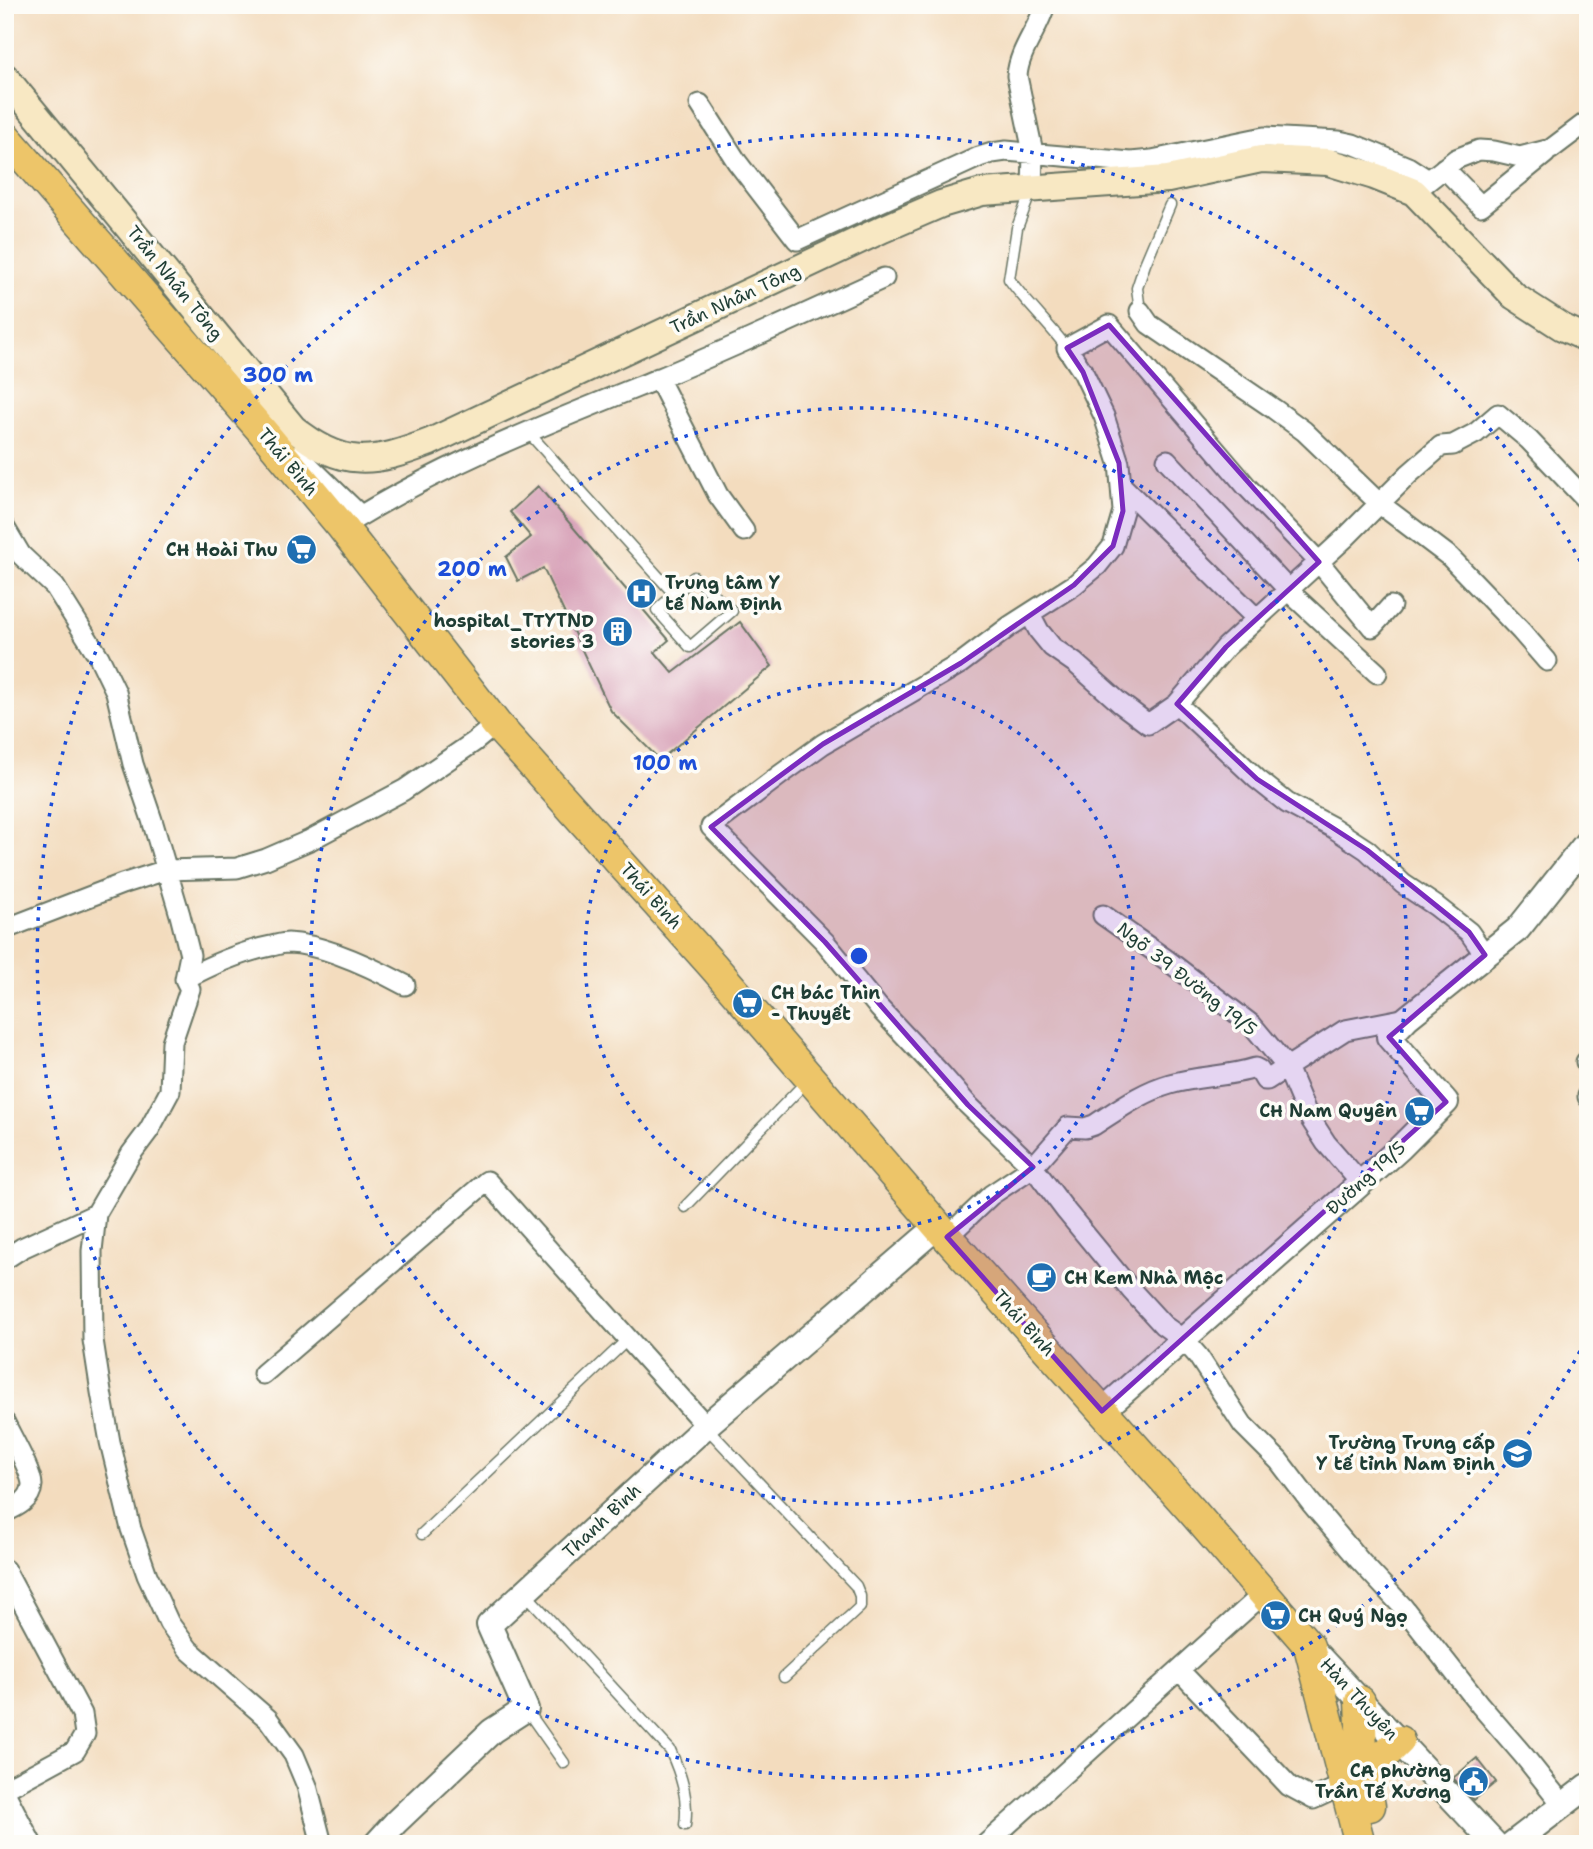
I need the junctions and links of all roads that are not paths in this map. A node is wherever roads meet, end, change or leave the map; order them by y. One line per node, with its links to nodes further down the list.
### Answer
1 (1045, 5): 7 (street)
2 (5, 77): 17 (main road, Trần Nhân Tông)
3 (699, 104): 7 (street)
4 (1588, 121): 6 (street)
5 (5, 136): 23 (main road, Thái Bình)
6 (1551, 149): 8 (street); 8 (street)
7 (1032, 152): 9 (street); 10 (street)
8 (1444, 168): 9 (street)
9 (1421, 186): 10 (main road, Trần Nhân Tông); 14 (main road, Trần Nhân Tông)
10 (1032, 190): 15 (lane); 17 (main road, Trần Nhân Tông)
11 (1170, 205): 13 (lane)
12 (884, 278): 16 (street)
13 (1140, 311): 22 (street)
14 (1588, 339)
15 (1066, 348): 20 (street); 26 (street)
16 (658, 378): 18 (street); 25 (street)
17 (271, 400): 23 (street)
18 (528, 431): 23 (street); 28 (lane)
19 (1167, 460): 27 (street)
20 (1121, 485): 30 (street); 31 (street)
21 (1588, 502): 22 (street)
22 (1380, 504): 26 (street); 32 (street)
23 (351, 521): 35 (main road, Thái Bình)
24 (5, 528): 37 (street)
25 (744, 531)
26 (1319, 562): 27 (street); 29 (street)
27 (1289, 590): 31 (street); 33 (street)
28 (674, 594): 28 (lane)
29 (1391, 606)
30 (1030, 614): 34 (street); 46 (street)
31 (1257, 619): 34 (street)
32 (1547, 661)
33 (1377, 673)
34 (1177, 704): 40 (street)
35 (496, 724): 37 (street); 45 (main road, Thái Bình)
36 (1588, 841): 40 (street, Đường 19/5)
37 (166, 870): 39 (street); 41 (street)
38 (1103, 915): 44 (street, Ngõ 39 Đường 19/5)
39 (5, 929)
40 (1485, 955): 43 (street, Đường 19/5)
41 (185, 979): 42 (street); 49 (street)
42 (405, 985)
43 (1407, 1017): 44 (street); 47 (street, Đường 19/5)
44 (1287, 1067): 46 (street); 47 (street, Ngõ 39 Đường 19/5)
45 (810, 1078): 48 (lane); 50 (main road, Thái Bình)
46 (1033, 1167): 50 (street); 53 (street)
47 (1361, 1183): 53 (street, Đường 19/5)
48 (685, 1207)
49 (96, 1214): 51 (street); 77 (street)
50 (942, 1231): 55 (main road, Thái Bình); 57 (street, Thanh Bình)
51 (5, 1259)
52 (628, 1339): 54 (street); 57 (street); 59 (lane)
53 (1184, 1339): 55 (street, Đường 19/5); 74 (street)
54 (263, 1374)
55 (1102, 1410): 62 (main road, Thái Bình)
56 (5, 1423): 58 (street)
57 (706, 1426): 61 (street, Thanh Bình); 65 (lane)
58 (5, 1512)
59 (422, 1534)
60 (5, 1570): 72 (street)
61 (525, 1592): 67 (street, Thanh Bình); 75 (lane)
62 (1264, 1593): 63 (main road, Thái Bình); 64 (street)
63 (1309, 1646): 66 (street, Hàn Thuyên); 70 (main road)
64 (1179, 1670): 70 (street); 79 (street)
65 (784, 1677)
66 (1360, 1701): 68 (street, Hàn Thuyên); 70 (main road)
67 (526, 1709): 69 (lane); 78 (street)
68 (1399, 1741): 70 (main road); 82 (street, Hàn Thuyên)
69 (564, 1763)
70 (1354, 1780): 80 (main road); 81 (main road)
71 (1588, 1786): 74 (street)
72 (5, 1789)
73 (5, 1798): 76 (street)
74 (1563, 1805): 83 (street)
75 (685, 1825)
76 (29, 1844)
77 (322, 1844)
78 (376, 1844)
79 (986, 1844)
80 (1360, 1844)
81 (1379, 1844)
82 (1495, 1844)
83 (1512, 1844)

